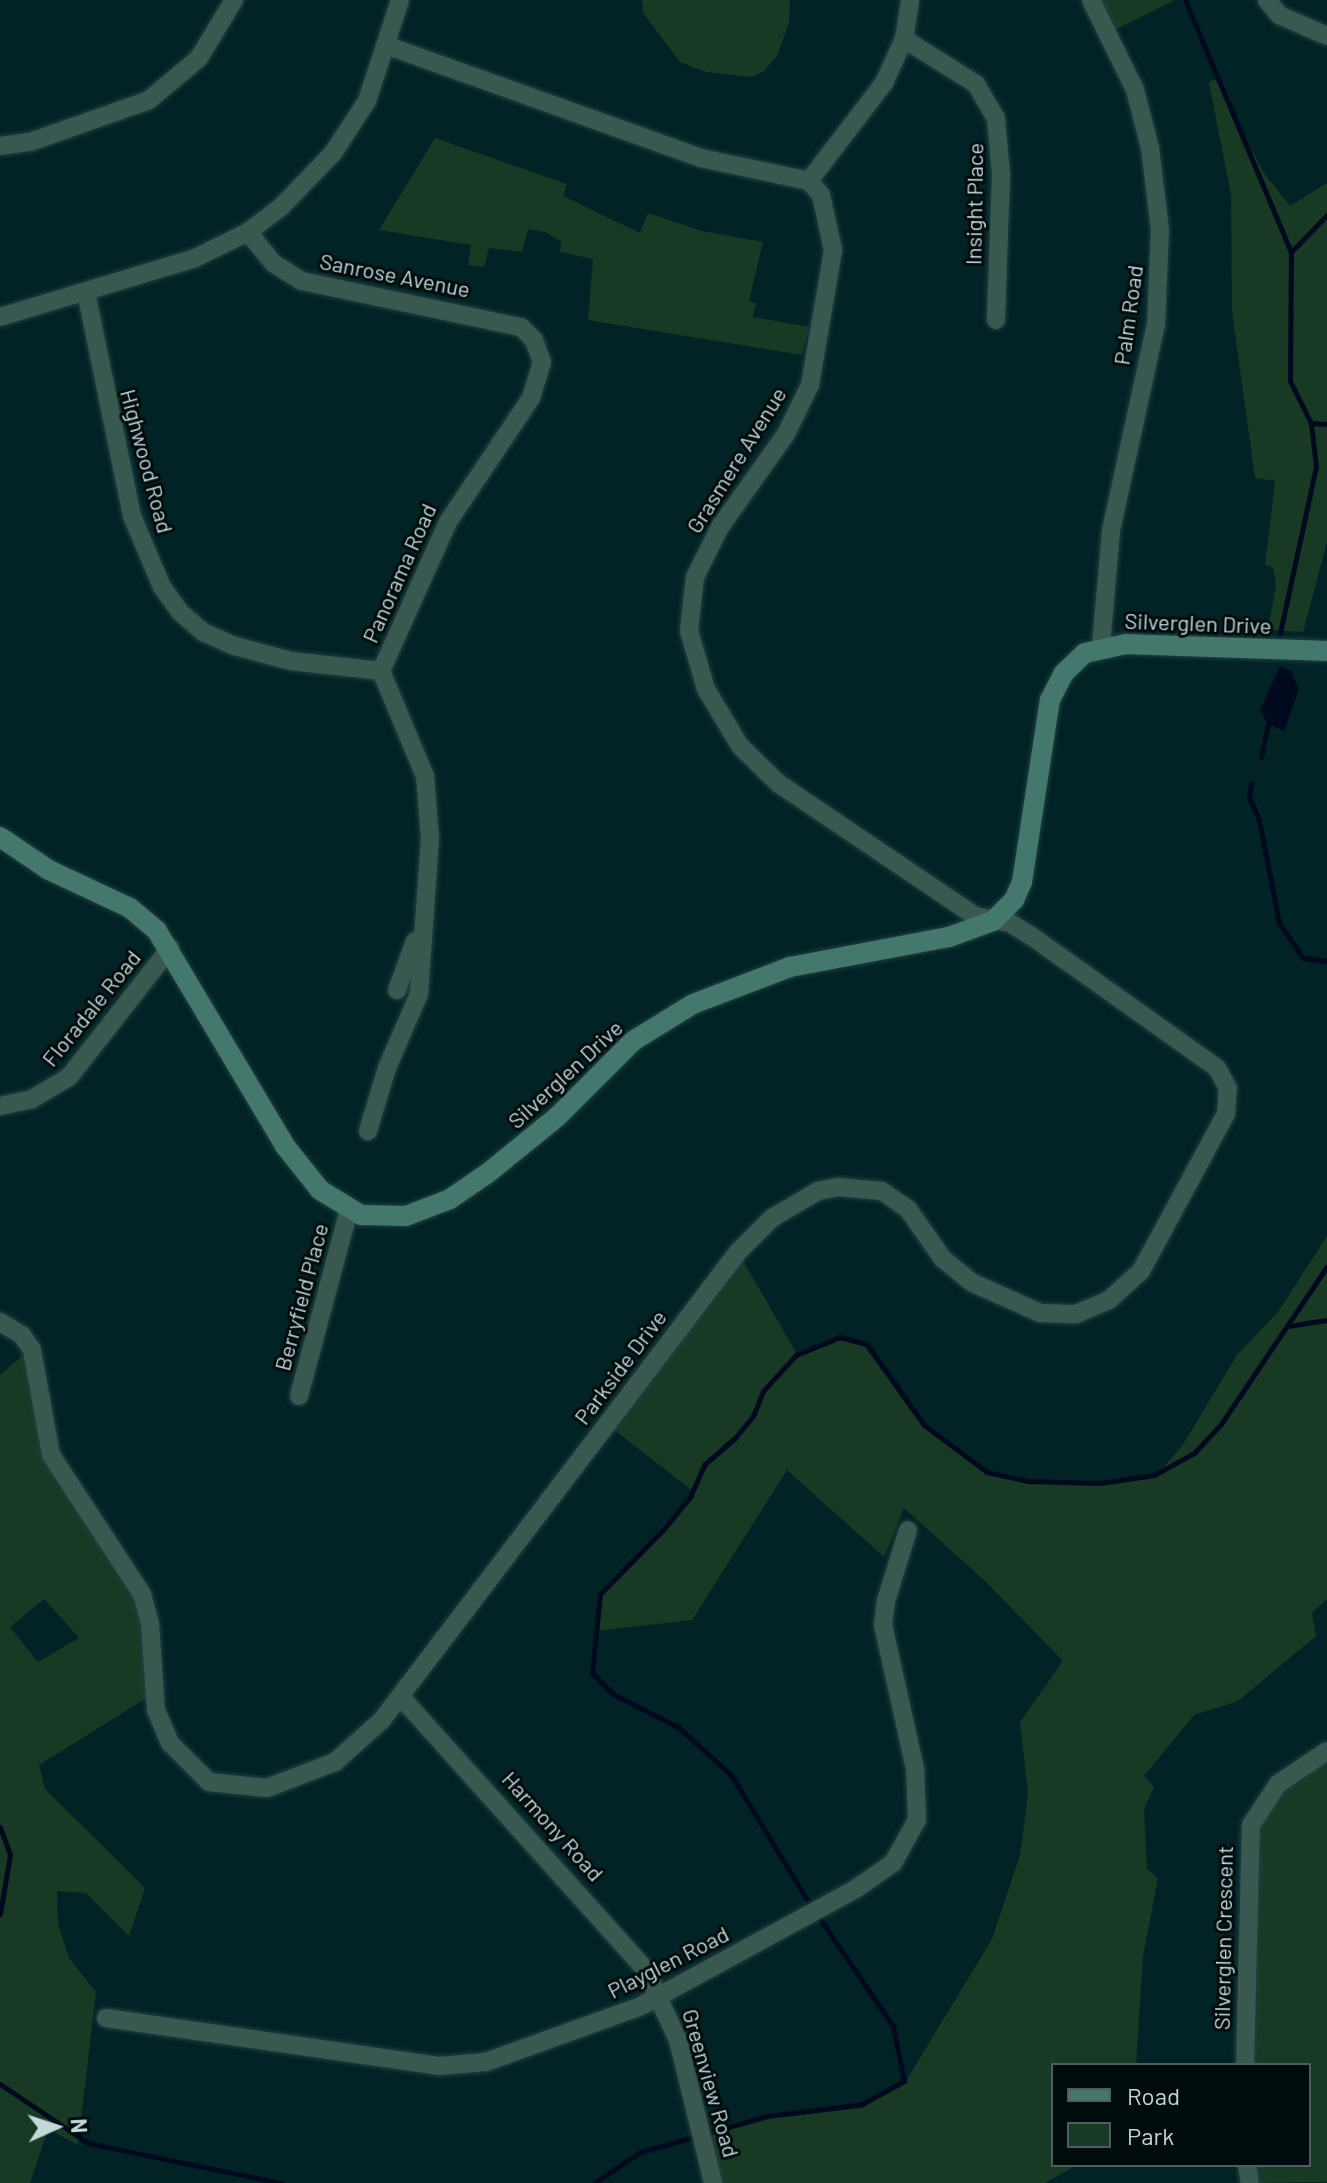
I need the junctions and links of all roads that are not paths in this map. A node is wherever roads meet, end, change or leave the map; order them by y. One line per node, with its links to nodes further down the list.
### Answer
1 (234, 0): 9 (street)
2 (400, 0): 8 (street)
3 (910, 0): 7 (street)
4 (1091, 0): 16 (street, Palm Road)
5 (1267, 0): 6 (street)
6 (1327, 36)
7 (904, 39): 10 (street); 14 (street, Insight Place)
8 (389, 46): 10 (street); 11 (street)
9 (0, 146)
10 (809, 181): 20 (street, Grasmere Avenue)
11 (248, 232): 12 (street); 15 (street, Sanrose Avenue)
12 (86, 292): 13 (street); 18 (street, Highwood Road)
13 (0, 317)
14 (996, 320)
15 (540, 351): 18 (street, Panorama Road)
16 (1101, 646): 17 (street, Silverglen Drive); 20 (street, Silverglen Drive)
17 (1327, 651)
18 (381, 671): 21 (street, Panorama Road)
19 (0, 837): 22 (street, Silverglen Drive)
20 (993, 921): 26 (street, Silverglen Drive); 30 (street, Parkside Drive)
21 (420, 927): 23 (street, Panorama Road); 25 (street, Panorama Road)
22 (170, 948): 24 (street, Floradale Road); 26 (street, Silverglen Drive)
23 (397, 990)
24 (0, 1106)
25 (368, 1131)
26 (349, 1210): 28 (street, Berryfield Place)
27 (0, 1322): 30 (street, Parkside Drive)
28 (299, 1396)
29 (908, 1530): 32 (street, Playglen Road)
30 (400, 1696): 32 (street, Harmony Road)
31 (1327, 1751): 34 (street, Silverglen Crescent)
32 (660, 1996): 33 (street, Playglen Road); 35 (street, Greenview Road)
33 (106, 2018)
34 (1245, 2063)
35 (713, 2183)

